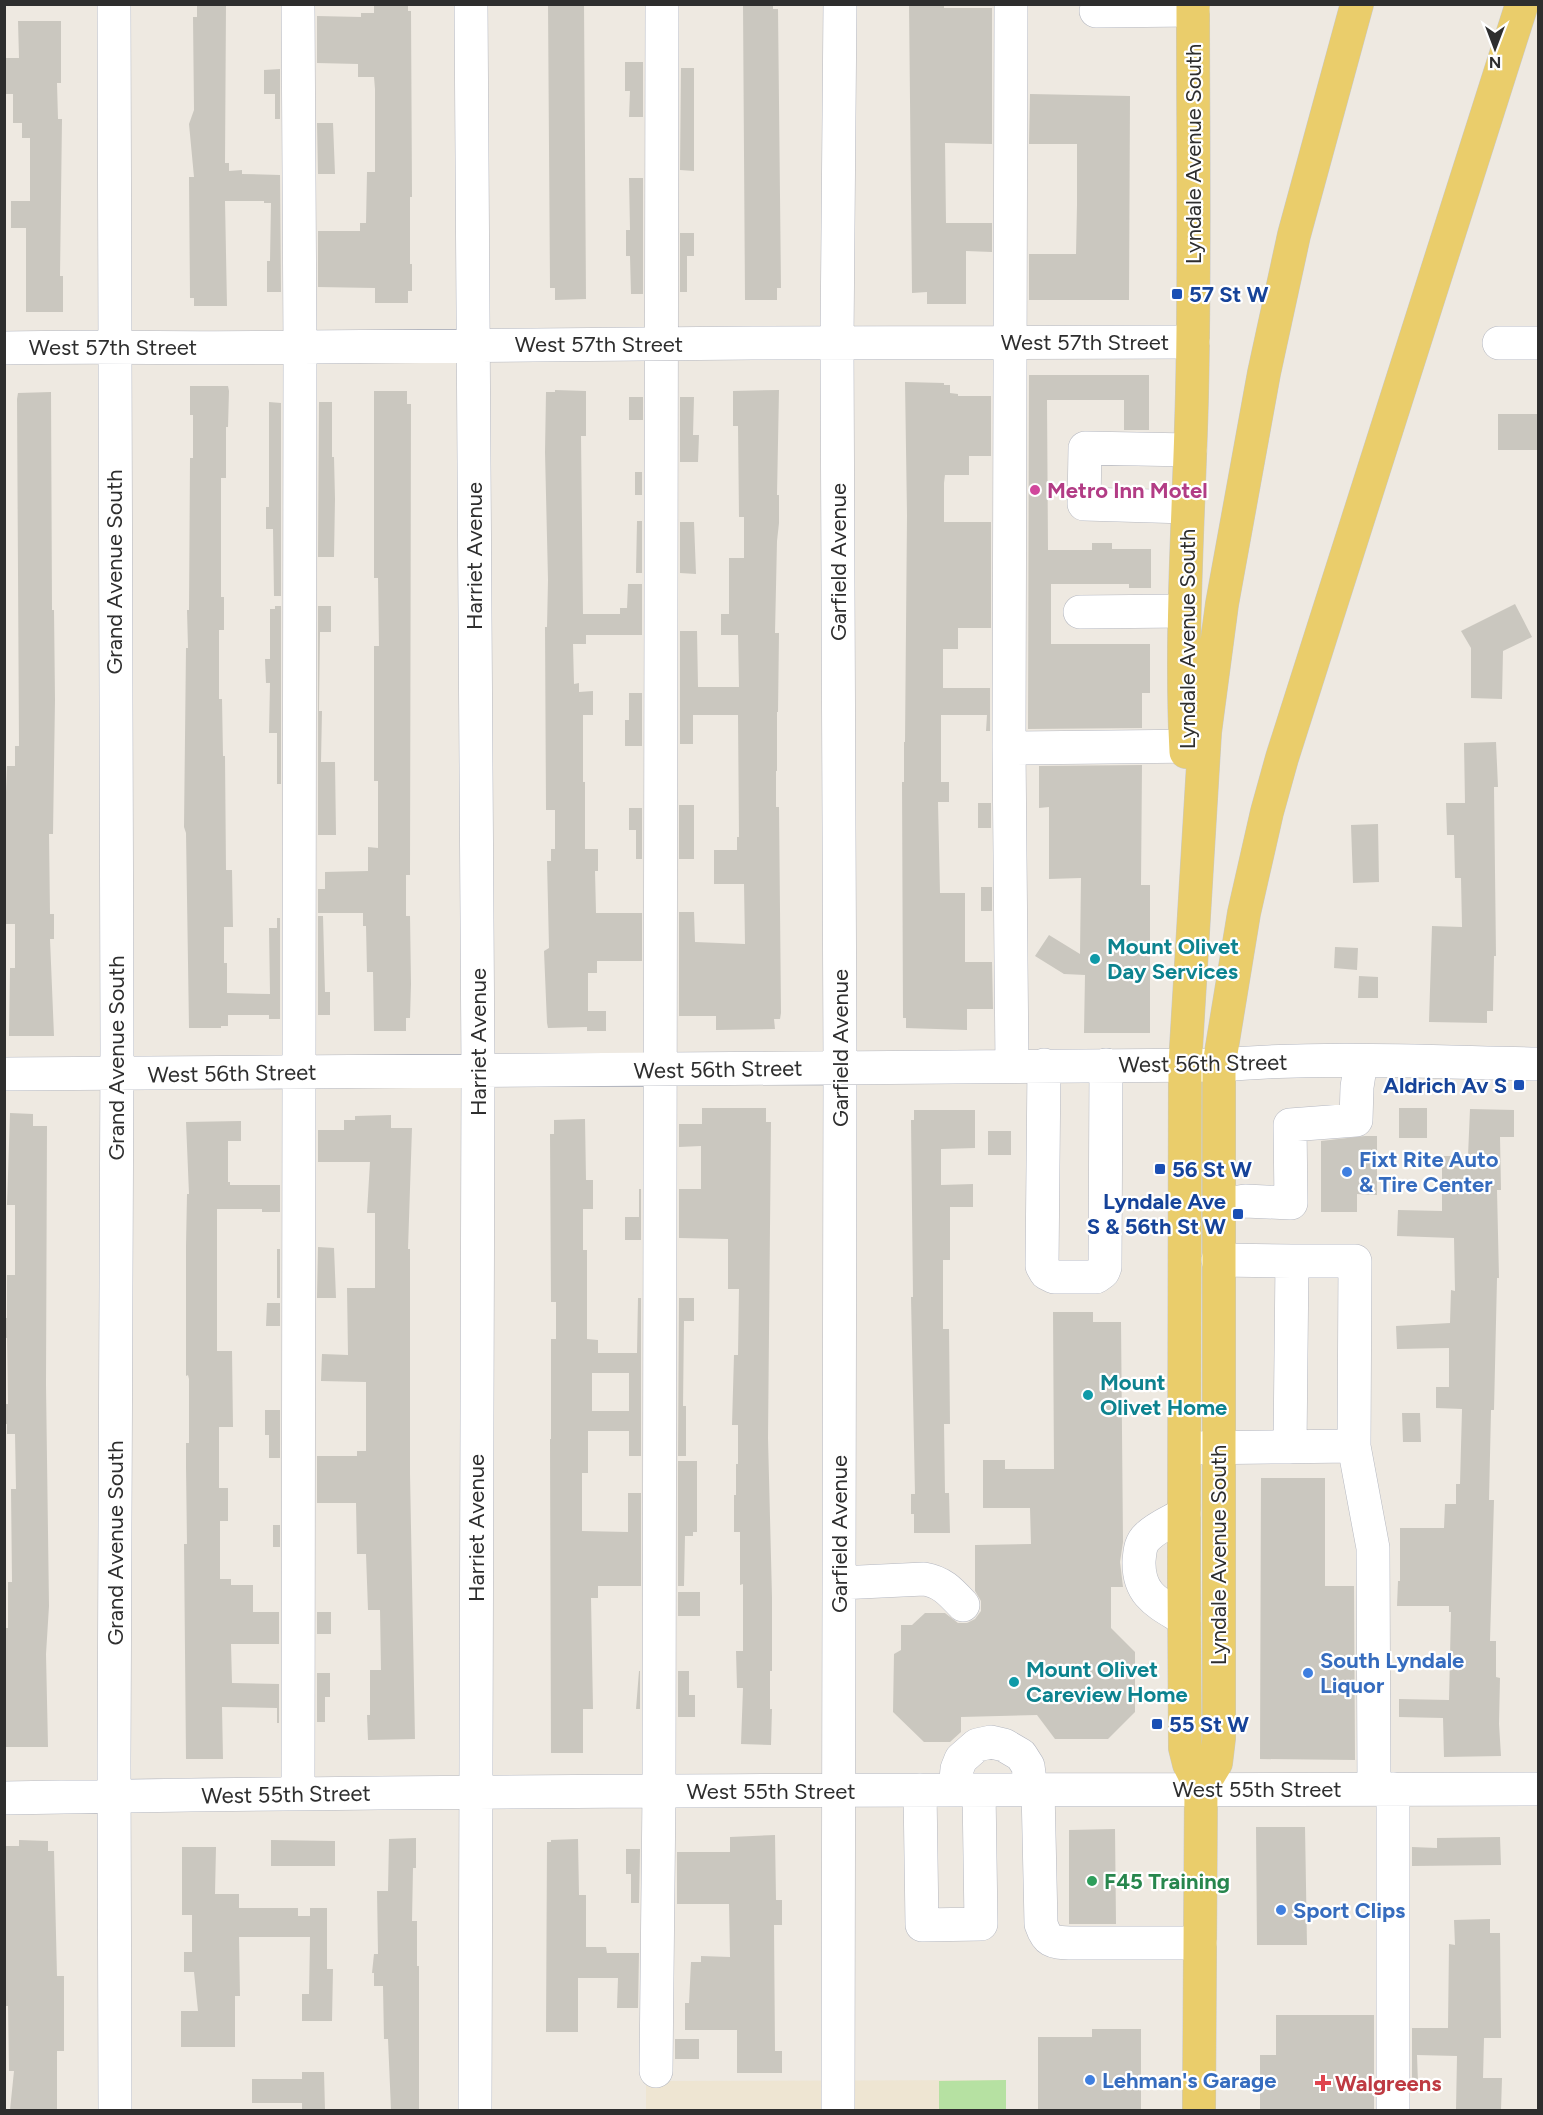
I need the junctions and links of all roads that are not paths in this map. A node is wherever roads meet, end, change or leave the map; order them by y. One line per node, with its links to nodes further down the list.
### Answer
1 (114, 4): 19 (street, Grand Avenue South)
2 (298, 4): 20 (street)
3 (471, 4): 17 (street, Harriet Avenue)
4 (662, 4): 18 (street)
5 (840, 4): 12 (street, Garfield Avenue)
6 (1011, 4): 13 (street)
7 (1357, 4): 26 (main road)
8 (1522, 4): 33 (main road, Lyndale Avenue South)
9 (1151, 7): 10 (street); 11 (street)
10 (1193, 7): 14 (main road, Lyndale Avenue South)
11 (1096, 11)
12 (837, 341): 13 (street, West 57th Street); 18 (street, West 57th Street); 35 (street, Garfield Avenue)
13 (1009, 342): 14 (street, West 57th Street); 27 (street)
14 (1193, 342): 22 (main road, Lyndale Avenue South)
15 (1499, 343): 16 (street)
16 (1539, 343)
17 (473, 344): 18 (street, West 57th Street); 20 (street, West 57th Street); 37 (street, Harriet Avenue)
18 (662, 345): 36 (street)
19 (114, 346): 20 (street, West 57th Street); 21 (street, West 57th Street); 40 (street, Grand Avenue South)
20 (300, 347): 38 (street)
21 (4, 348)
22 (1190, 450): 23 (main road, Lyndale Avenue South); 23 (street)
23 (1187, 507): 24 (main road, Lyndale Avenue South)
24 (1185, 611): 25 (street); 26 (main road, Lyndale Avenue South)
25 (1080, 612)
26 (1195, 746): 27 (street); 32 (main road, Lyndale Avenue South)
27 (1010, 748): 34 (street)
28 (1361, 1061): 29 (street, West 56th Street); 33 (street, West 56th Street); 41 (street)
29 (1539, 1064)
30 (1044, 1065): 31 (street, West 56th Street); 31 (street); 34 (street, West 56th Street)
31 (1106, 1065): 32 (street, West 56th Street)
32 (1185, 1065): 33 (street, West 56th Street); 46 (main road, Lyndale Avenue South)
33 (1219, 1065): 41 (main road, Lyndale Avenue South)
34 (1012, 1066): 35 (street, West 56th Street)
35 (840, 1067): 36 (street, West 56th Street); 49 (street, Garfield Avenue)
36 (660, 1070): 37 (street, West 56th Street); 60 (street)
37 (478, 1071): 38 (street, West 56th Street); 59 (street, Harriet Avenue)
38 (299, 1072): 40 (street, West 56th Street); 61 (street)
39 (4, 1074): 40 (street, West 56th Street)
40 (117, 1074): 62 (street, Grand Avenue South)
41 (1218, 1205): 42 (main road, Lyndale Avenue South)
42 (1218, 1260): 43 (street); 47 (main road, Lyndale Avenue South)
43 (1292, 1261): 44 (street); 45 (street)
44 (1354, 1446): 45 (street); 54 (street)
45 (1290, 1447): 47 (street)
46 (1184, 1448): 47 (street); 48 (main road, Lyndale Avenue South)
47 (1218, 1448): 52 (main road, Lyndale Avenue South)
48 (1184, 1514): 51 (main road, Lyndale Avenue South); 51 (street)
49 (839, 1583): 50 (street); 56 (street, Garfield Avenue)
50 (963, 1605)
51 (1184, 1619): 52 (main road, Lyndale Avenue South)
52 (1201, 1788): 53 (street, West 55th Street); 54 (street, West 55th Street); 64 (main road, Lyndale Avenue South)
53 (1034, 1789): 58 (street, West 55th Street); 58 (street); 64 (street)
54 (1383, 1789): 55 (street, West 55th Street); 70 (street)
55 (1539, 1789)
56 (839, 1790): 57 (street, West 55th Street); 60 (street, West 55th Street); 67 (street, Garfield Avenue)
57 (920, 1790): 58 (street, West 55th Street); 58 (street)
58 (967, 1790)
59 (475, 1792): 60 (street, West 55th Street); 61 (street, West 55th Street); 66 (street, Harriet Avenue)
60 (659, 1792): 65 (street)
61 (298, 1794): 62 (street, West 55th Street)
62 (114, 1796): 63 (street, West 55th Street); 68 (street, Grand Avenue South)
63 (4, 1798)
64 (1200, 1943): 69 (main road, Lyndale Avenue South)
65 (656, 2071)
66 (475, 2095)
67 (838, 2101)
68 (115, 2110)
69 (1199, 2110)
70 (1393, 2110)

